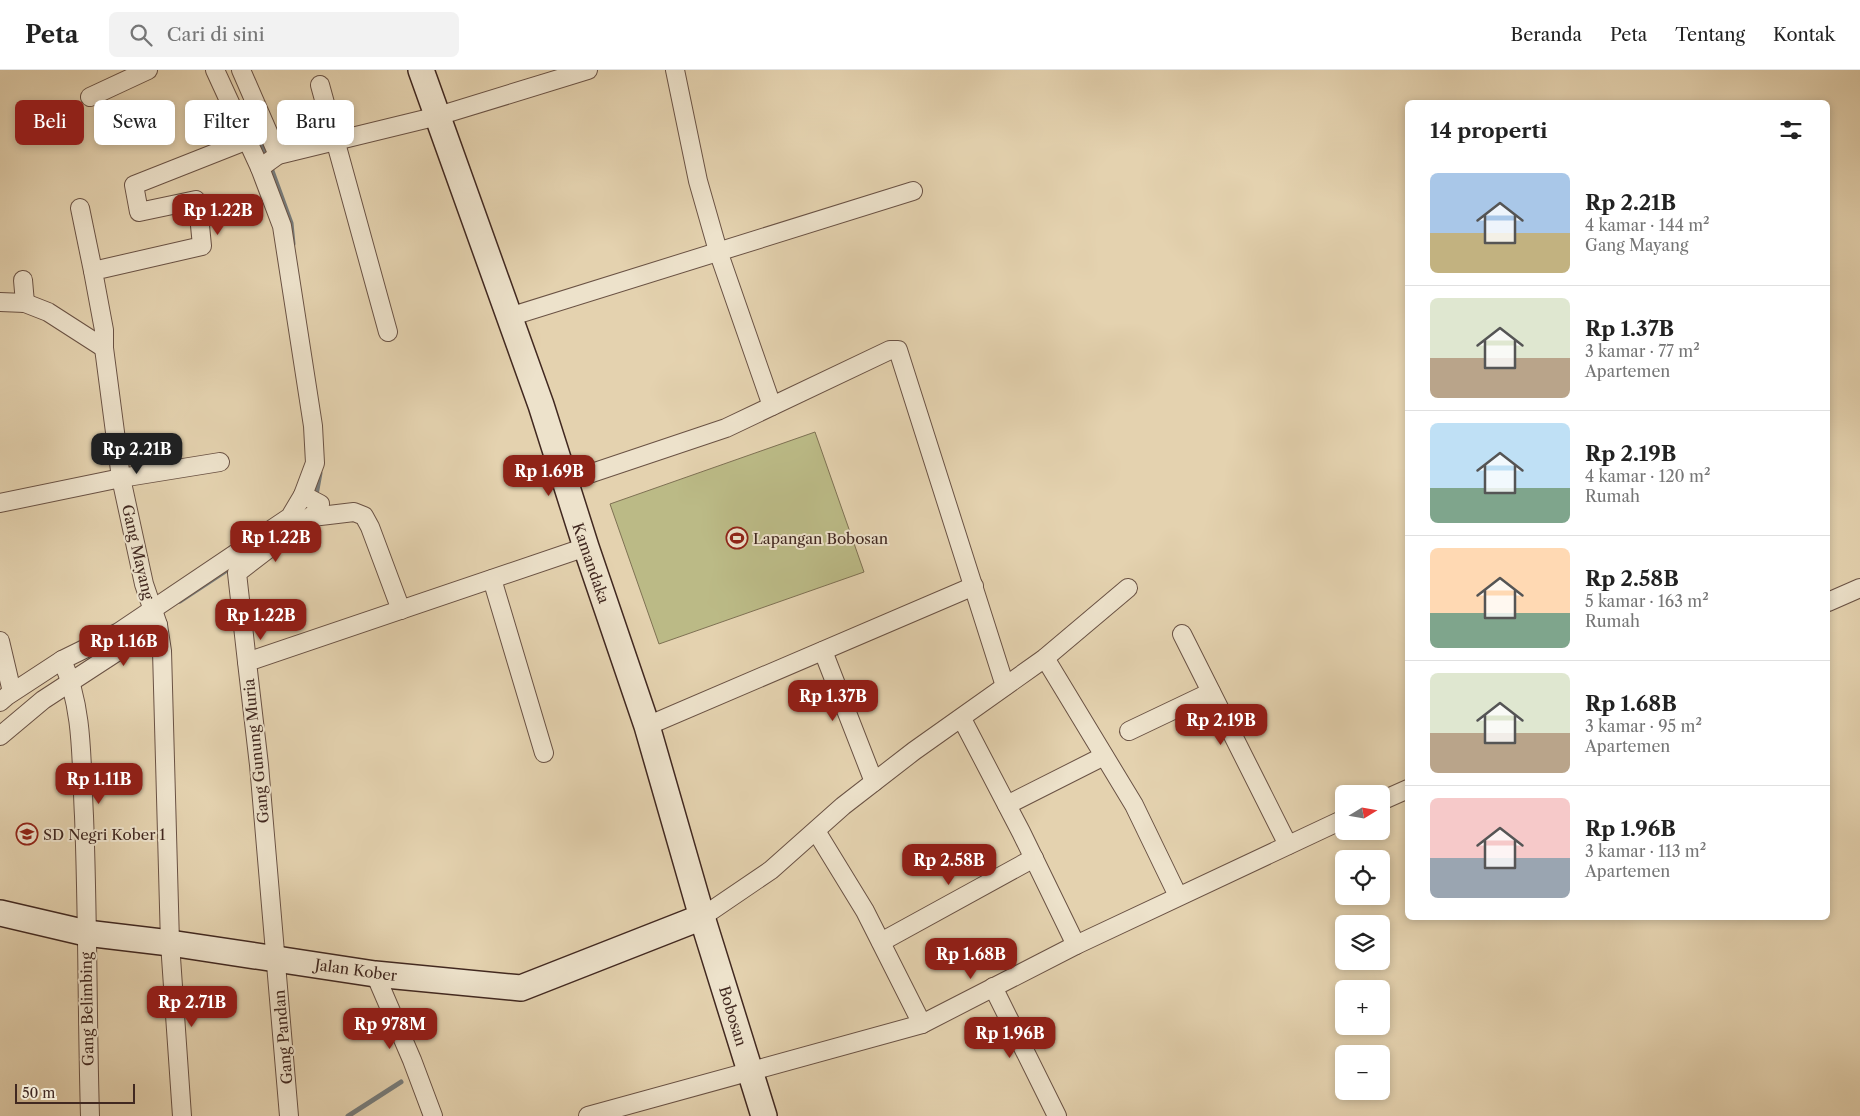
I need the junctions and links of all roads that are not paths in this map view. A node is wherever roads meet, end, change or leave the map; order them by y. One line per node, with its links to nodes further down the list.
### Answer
1 (148, 70): 8 (street)
2 (215, 70): 9 (street)
3 (241, 70): 17 (street)
4 (421, 70): 11 (street, Kamandaka)
5 (588, 70): 11 (street)
6 (675, 70): 20 (street)
7 (320, 85): 10 (street)
8 (90, 97)
9 (229, 100)
10 (324, 100)
11 (438, 116): 12 (street); 25 (street, Kamandaka)
12 (354, 136)
13 (235, 145): 21 (street)
14 (253, 145): 17 (street)
15 (320, 145): 17 (street)
16 (337, 145): 26 (street)
17 (269, 161): 33 (street)
18 (913, 191): 20 (street)
19 (80, 208): 21 (street, Gang Mayang)
20 (718, 251): 25 (street); 28 (street)
21 (93, 271): 27 (street, Gang Mayang)
22 (23, 280): 24 (street)
23 (0, 302): 24 (street)
24 (25, 302): 27 (street)
25 (509, 317): 31 (street, Kamandaka)
26 (388, 332)
27 (104, 348): 30 (street, Gang Mayang)
28 (772, 406): 31 (street); 36 (street)
29 (220, 462): 30 (street)
30 (121, 478): 32 (street); 41 (street, Gang Mayang)
31 (565, 482): 34 (street, Kamandaka)
32 (0, 503)
33 (310, 503): 40 (street); 41 (street); 46 (street)
34 (586, 547): 35 (street, Gang Gunung Muria); 52 (street, Kamandaka)
35 (492, 579): 40 (street, Gang Gunung Muria); 55 (street)
36 (974, 586): 44 (street); 48 (street)
37 (1128, 588): 45 (street)
38 (1860, 588): 39 (street)
39 (1830, 601)
40 (402, 610): 46 (street, Gang Gunung Muria)
41 (155, 618): 47 (street); 69 (street, Gang Mayang)
42 (1182, 634): 49 (street)
43 (0, 642): 50 (street)
44 (823, 651): 52 (street); 57 (street)
45 (1044, 658): 48 (street); 56 (street)
46 (247, 662): 72 (street, Gang Gunung Muria)
47 (68, 673): 50 (street); 54 (street); 68 (street, Gang Belimbing)
48 (1005, 686): 51 (street)
49 (1211, 692): 53 (street); 63 (street)
50 (6, 697)
51 (962, 719): 57 (street); 60 (street)
52 (647, 726): 67 (street, Kamandaka)
53 (1129, 731)
54 (0, 736)
55 (544, 753)
56 (1104, 756): 60 (street); 65 (street)
57 (874, 782): 62 (street)
58 (1405, 790): 59 (street)
59 (1390, 797)
60 (1007, 805): 64 (street)
61 (1335, 823): 63 (street)
62 (816, 831): 67 (street); 70 (street)
63 (1288, 845): 65 (street)
64 (1034, 858): 70 (street); 71 (street)
65 (1178, 896): 71 (street)
66 (0, 912): 68 (street, Jalan Kober)
67 (702, 917): 73 (street, Jalan Kober); 76 (street, Bobosan)
68 (86, 933): 69 (street, Jalan Kober); 77 (street, Gang Belimbing)
69 (170, 942): 72 (street, Jalan Kober); 78 (street, Gang Mayang)
70 (881, 942): 75 (street)
71 (1076, 945): 74 (street)
72 (276, 958): 73 (street, Jalan Kober); 79 (street, Gang Pandan)
73 (375, 974): 80 (street)
74 (993, 987): 75 (street); 83 (street)
75 (922, 1024): 76 (street)
76 (750, 1070): 81 (street); 82 (street, Bobosan)
77 (90, 1116)
78 (182, 1116)
79 (290, 1116)
80 (433, 1116)
81 (588, 1116)
82 (764, 1116)
83 (1057, 1116)

